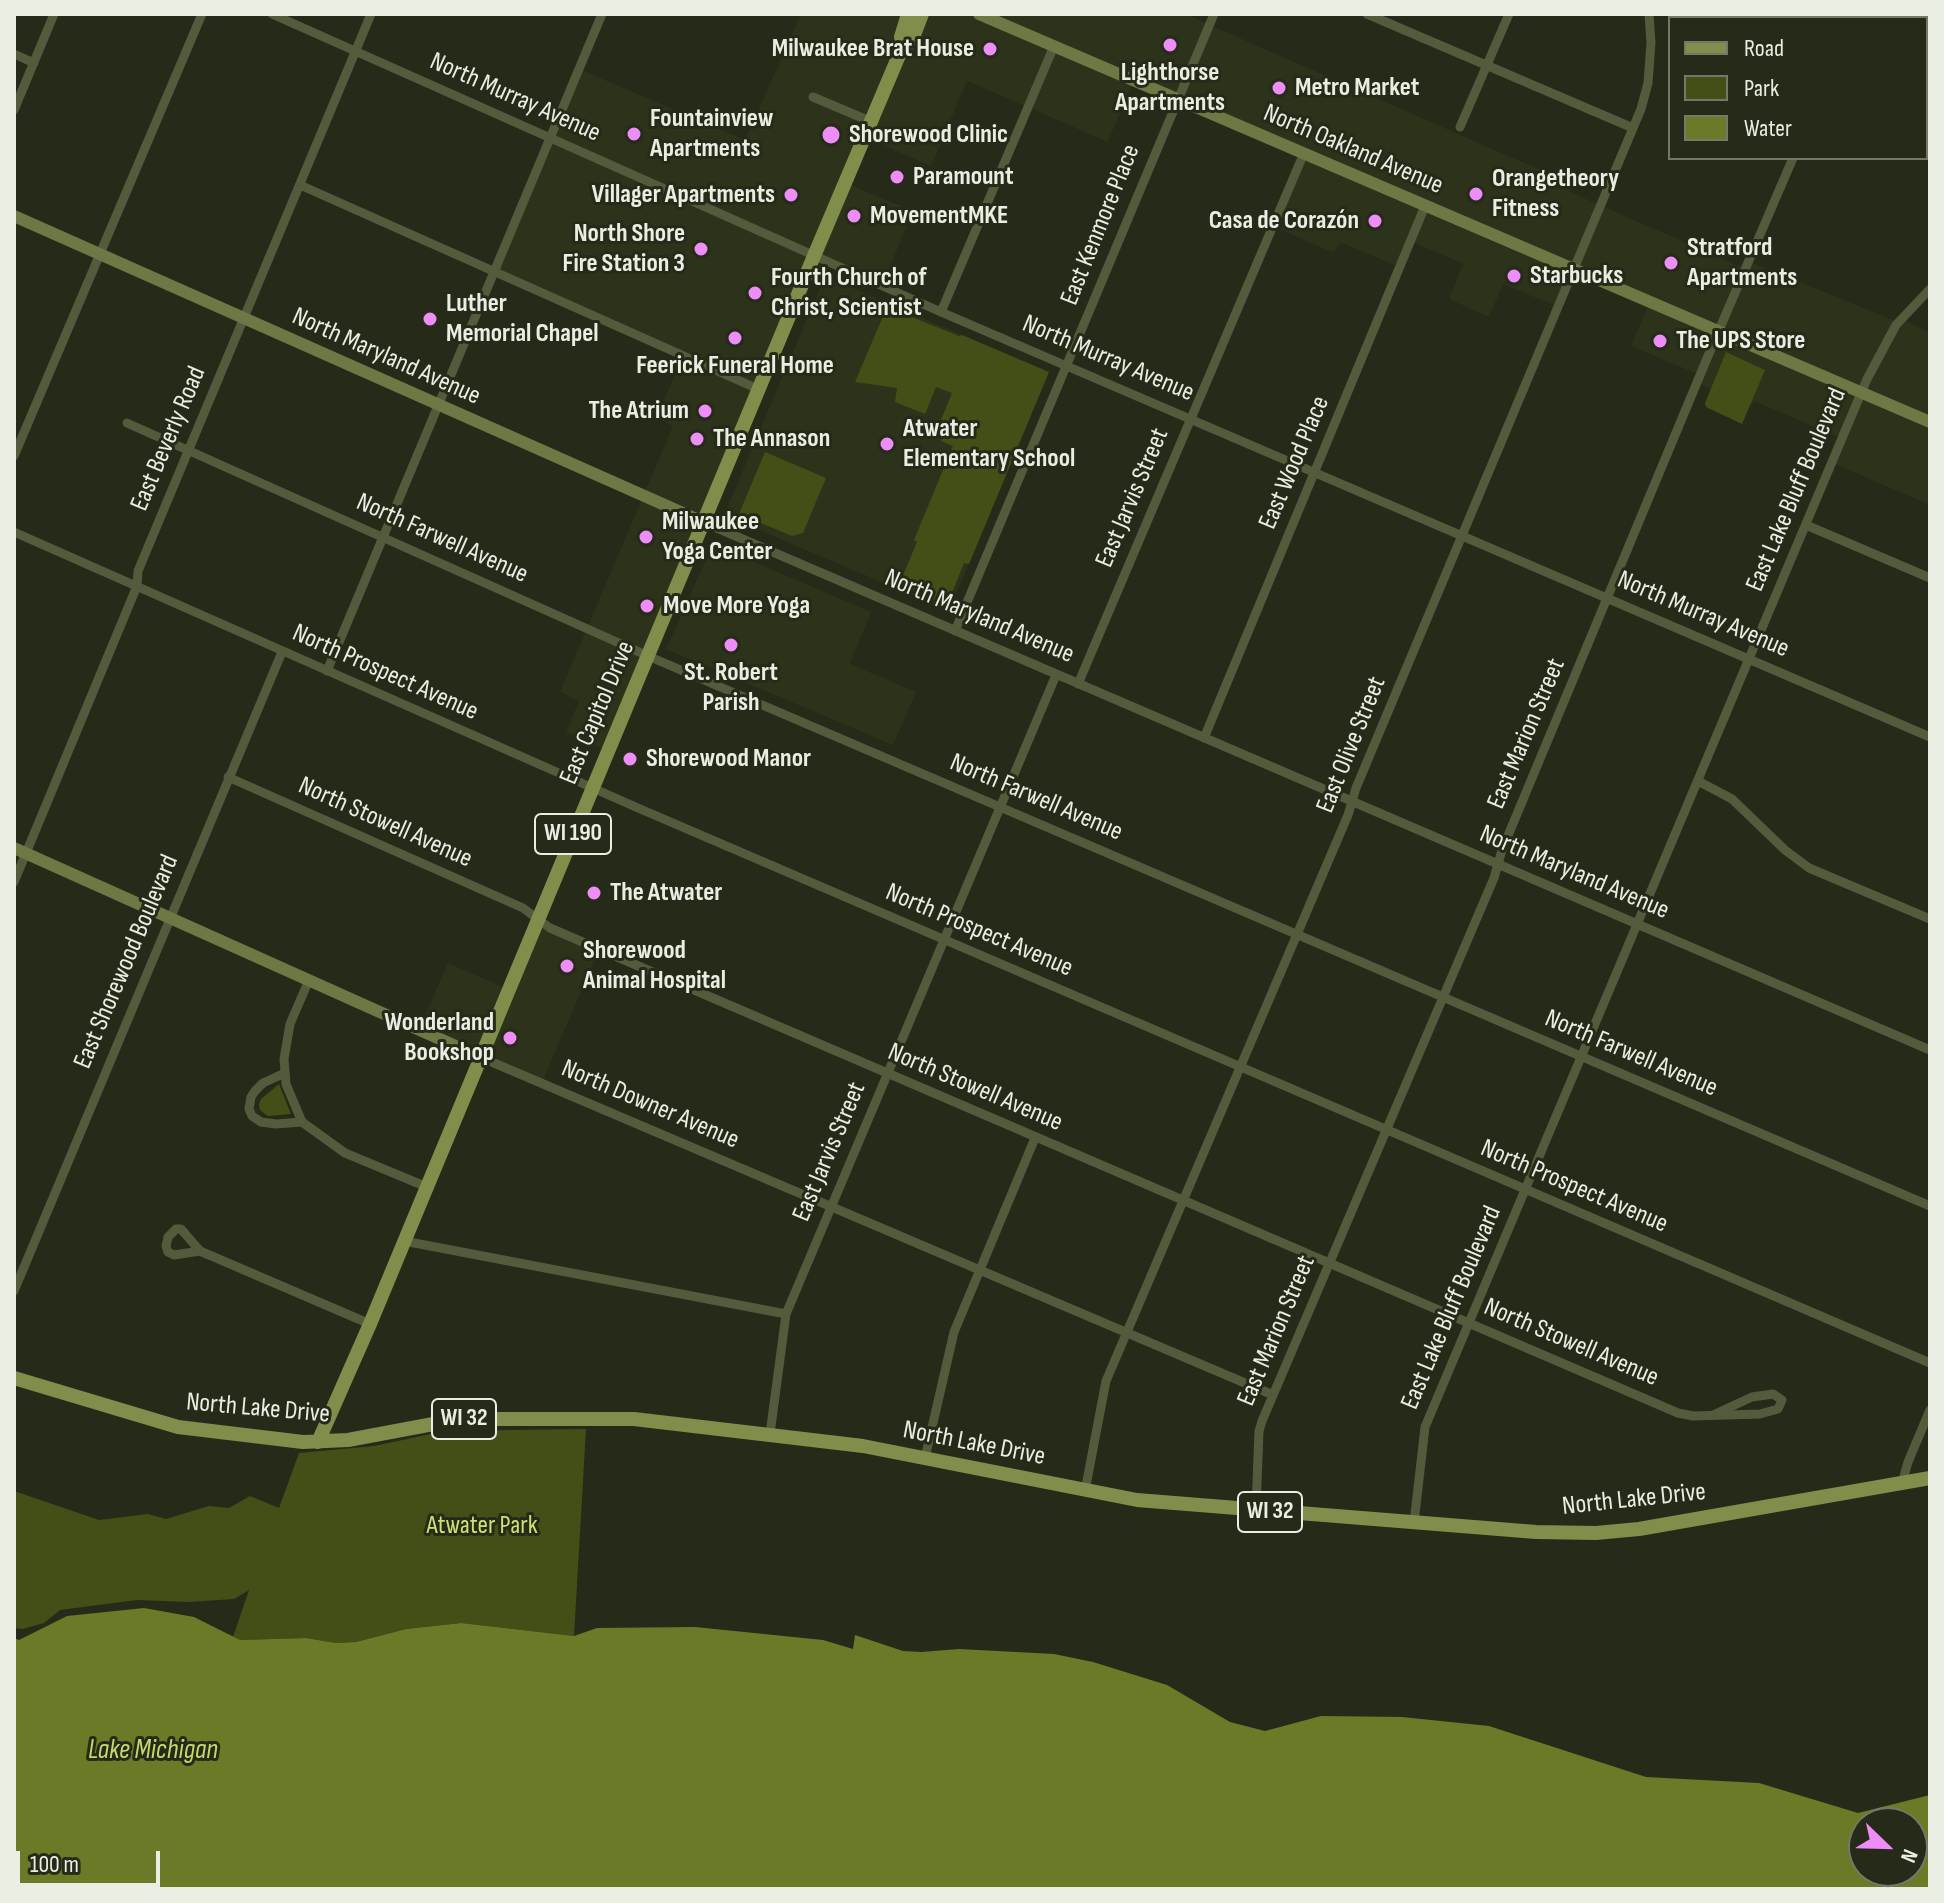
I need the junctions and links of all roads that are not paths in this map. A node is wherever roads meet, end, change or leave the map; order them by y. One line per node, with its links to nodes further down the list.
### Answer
1 (54, 14): 17 (street)
2 (202, 14): 31 (street)
3 (272, 14): 15 (street, North Murray Avenue)
4 (371, 14): 15 (street, East Beverly Road)
5 (602, 14): 25 (street)
6 (908, 14): 14 (main road, East Capitol Drive / WI 190)
7 (922, 14): 14 (main road, East Capitol Drive / WI 190)
8 (979, 14): 13 (street, North Oakland Avenue)
9 (1214, 14): 20 (street, East Kenmore Place)
10 (1367, 14): 18 (street)
11 (1509, 14): 18 (street)
12 (1649, 14): 24 (street, East Olive Street)
13 (1054, 46): 20 (street, North Oakland Avenue); 36 (street)
14 (903, 47): 22 (main road, East Capitol Drive / WI 190)
15 (355, 52): 25 (street, North Murray Avenue); 28 (street, East Beverly Road)
16 (14, 54): 17 (street)
17 (34, 63): 21 (street)
18 (1486, 67): 23 (street); 24 (street)
19 (813, 97): 22 (street)
20 (1176, 99): 26 (street, North Oakland Avenue); 39 (street, East Kenmore Place)
21 (14, 110)
22 (872, 122): 32 (main road, East Capitol Drive / WI 190)
23 (1460, 127)
24 (1633, 128): 33 (street, East Olive Street)
25 (552, 137): 32 (street, North Murray Avenue); 34 (street)
26 (1304, 153): 29 (street, North Oakland Avenue); 43 (street, East Jarvis Street)
27 (1792, 160): 38 (street, East Marion Street)
28 (300, 185): 34 (street); 37 (street, East Beverly Road)
29 (1425, 206): 33 (street, North Oakland Avenue); 48 (street, East Wood Place)
30 (14, 216): 31 (street, North Maryland Avenue)
31 (99, 254): 37 (street, North Maryland Avenue); 47 (street)
32 (814, 256): 36 (street, North Murray Avenue); 40 (main road, East Capitol Drive / WI 190)
33 (1574, 270): 38 (street, North Oakland Avenue); 52 (street, East Olive Street)
34 (493, 272): 40 (street); 42 (street)
35 (1930, 289): 41 (street, East Lake Bluff Boulevard)
36 (941, 312): 39 (street, North Murray Avenue)
37 (243, 317): 42 (street, North Maryland Avenue); 46 (street, East Beverly Road)
38 (1718, 331): 41 (street, North Oakland Avenue); 56 (street, East Marion Street)
39 (1067, 366): 43 (street, North Murray Avenue); 57 (street, East Kenmore Place)
40 (758, 389): 49 (main road, East Capitol Drive / WI 190)
41 (1861, 392): 44 (street, North Oakland Avenue); 50 (street, East Lake Bluff Boulevard)
42 (439, 405): 49 (street, North Maryland Avenue); 53 (street)
43 (1190, 418): 48 (street, North Murray Avenue); 63 (street, East Jarvis Street)
44 (1930, 422)
45 (127, 423): 46 (street, North Farwell Avenue)
46 (189, 450): 53 (street, North Farwell Avenue); 55 (street, East Beverly Road)
47 (14, 456)
48 (1315, 471): 52 (street, North Murray Avenue); 65 (street, East Wood Place)
49 (703, 522): 57 (street, North Maryland Avenue); 59 (main road, East Capitol Drive / WI 190)
50 (1806, 525): 54 (street); 60 (street, East Lake Bluff Boulevard)
51 (14, 532): 55 (street, North Prospect Avenue)
52 (1462, 535): 56 (street, North Murray Avenue); 69 (street, East Olive Street)
53 (382, 537): 59 (street, North Farwell Avenue); 61 (street)
54 (1930, 578)
55 (137, 586): 58 (street, North Prospect Avenue); 71 (street, East Beverly Road)
56 (1609, 598): 60 (street, North Murray Avenue); 72 (street, East Marion Street)
57 (955, 631): 62 (street, North Maryland Avenue)
58 (282, 652): 61 (street, North Prospect Avenue); 66 (street, East Shorewood Boulevard)
59 (648, 656): 68 (main road, East Capitol Drive / WI 190); 70 (street, North Farwell Avenue)
60 (1749, 659): 64 (street, North Murray Avenue); 67 (street, East Lake Bluff Boulevard)
61 (327, 671): 68 (street, North Prospect Avenue)
62 (1056, 675): 63 (street, North Maryland Avenue); 70 (street, East Jarvis Street)
63 (1078, 684): 65 (street, North Maryland Avenue)
64 (1930, 737)
65 (1204, 738): 69 (street, North Maryland Avenue)
66 (228, 777): 74 (street, East Shorewood Boulevard); 75 (street, North Stowell Avenue)
67 (1698, 781): 76 (street); 77 (street, East Lake Bluff Boulevard)
68 (592, 788): 75 (main road, East Capitol Drive / WI 190); 79 (street, North Prospect Avenue)
69 (1352, 802): 72 (street, North Maryland Avenue); 78 (street, East Olive Street)
70 (1000, 806): 78 (street, North Farwell Avenue); 79 (street, East Jarvis Street)
71 (20, 850): 73 (street, East Beverly Road); 74 (street, North Downer Avenue)
72 (1498, 864): 77 (street, North Maryland Avenue); 81 (street, East Marion Street)
73 (14, 882)
74 (169, 918): 80 (street, North Downer Avenue); 100 (street, East Shorewood Boulevard)
75 (539, 918): 83 (main road, East Capitol Drive / WI 190); 87 (street, North Stowell Avenue)
76 (1930, 919)
77 (1637, 924): 82 (street, North Maryland Avenue); 84 (street, East Lake Bluff Boulevard)
78 (1297, 934): 81 (street, North Farwell Avenue); 85 (street, East Olive Street)
79 (944, 940): 85 (street, North Prospect Avenue); 87 (street, East Jarvis Street)
80 (309, 980): 83 (street, North Downer Avenue); 86 (street)
81 (1443, 997): 84 (street, North Farwell Avenue); 89 (street, East Marion Street)
82 (1930, 1050)
83 (480, 1057): 91 (main road, East Capitol Drive / WI 190); 95 (street, North Downer Avenue)
84 (1580, 1057): 92 (street, East Lake Bluff Boulevard); 94 (street, North Farwell Avenue)
85 (1240, 1067): 89 (street, North Prospect Avenue); 93 (street, East Olive Street)
86 (285, 1073): 88 (street); 88 (street)
87 (887, 1074): 90 (street, North Stowell Avenue); 95 (street, East Jarvis Street)
88 (302, 1122): 91 (street)
89 (1386, 1130): 92 (street, North Prospect Avenue); 98 (street, East Marion Street)
90 (1035, 1138): 93 (street, North Stowell Avenue); 99 (street)
91 (427, 1187): 96 (main road, East Capitol Drive / WI 190)
92 (1525, 1191): 102 (street, East Lake Bluff Boulevard); 105 (street, North Prospect Avenue)
93 (1183, 1201): 98 (street, North Stowell Avenue); 104 (street, East Olive Street)
94 (1930, 1206)
95 (831, 1207): 99 (street, North Downer Avenue); 101 (street, East Jarvis Street)
96 (404, 1241): 101 (street); 103 (main road, East Capitol Drive / WI 190)
97 (200, 1251): 103 (street)
98 (1330, 1264): 102 (street, North Stowell Avenue); 107 (street, East Marion Street)
99 (979, 1271): 104 (street, North Downer Avenue); 112 (street)
100 (14, 1291)
101 (786, 1314): 110 (street, East Jarvis Street)
102 (1469, 1323): 109 (street, North Stowell Avenue); 117 (street, East Lake Bluff Boulevard)
103 (370, 1324): 111 (main road, East Capitol Drive / WI 190)
104 (1128, 1332): 107 (street, North Downer Avenue); 115 (street, East Olive Street)
105 (1930, 1363)
106 (14, 1378): 111 (main road, North Lake Drive / WI 32)
107 (1273, 1395): 116 (street, East Marion Street)
108 (1930, 1410): 114 (street)
109 (1713, 1415): 109 (street, North Stowell Avenue)
110 (770, 1434): 111 (main road, North Lake Drive / WI 32); 112 (main road, North Lake Drive / WI 32)
111 (318, 1442)
112 (925, 1458): 115 (main road, North Lake Drive / WI 32)
113 (1930, 1478): 114 (main road, North Lake Drive / WI 32)
114 (1902, 1483): 117 (main road, North Lake Drive / WI 32)
115 (1085, 1491): 116 (main road, North Lake Drive / WI 32)
116 (1256, 1510): 117 (main road, North Lake Drive / WI 32)
117 (1414, 1523)

